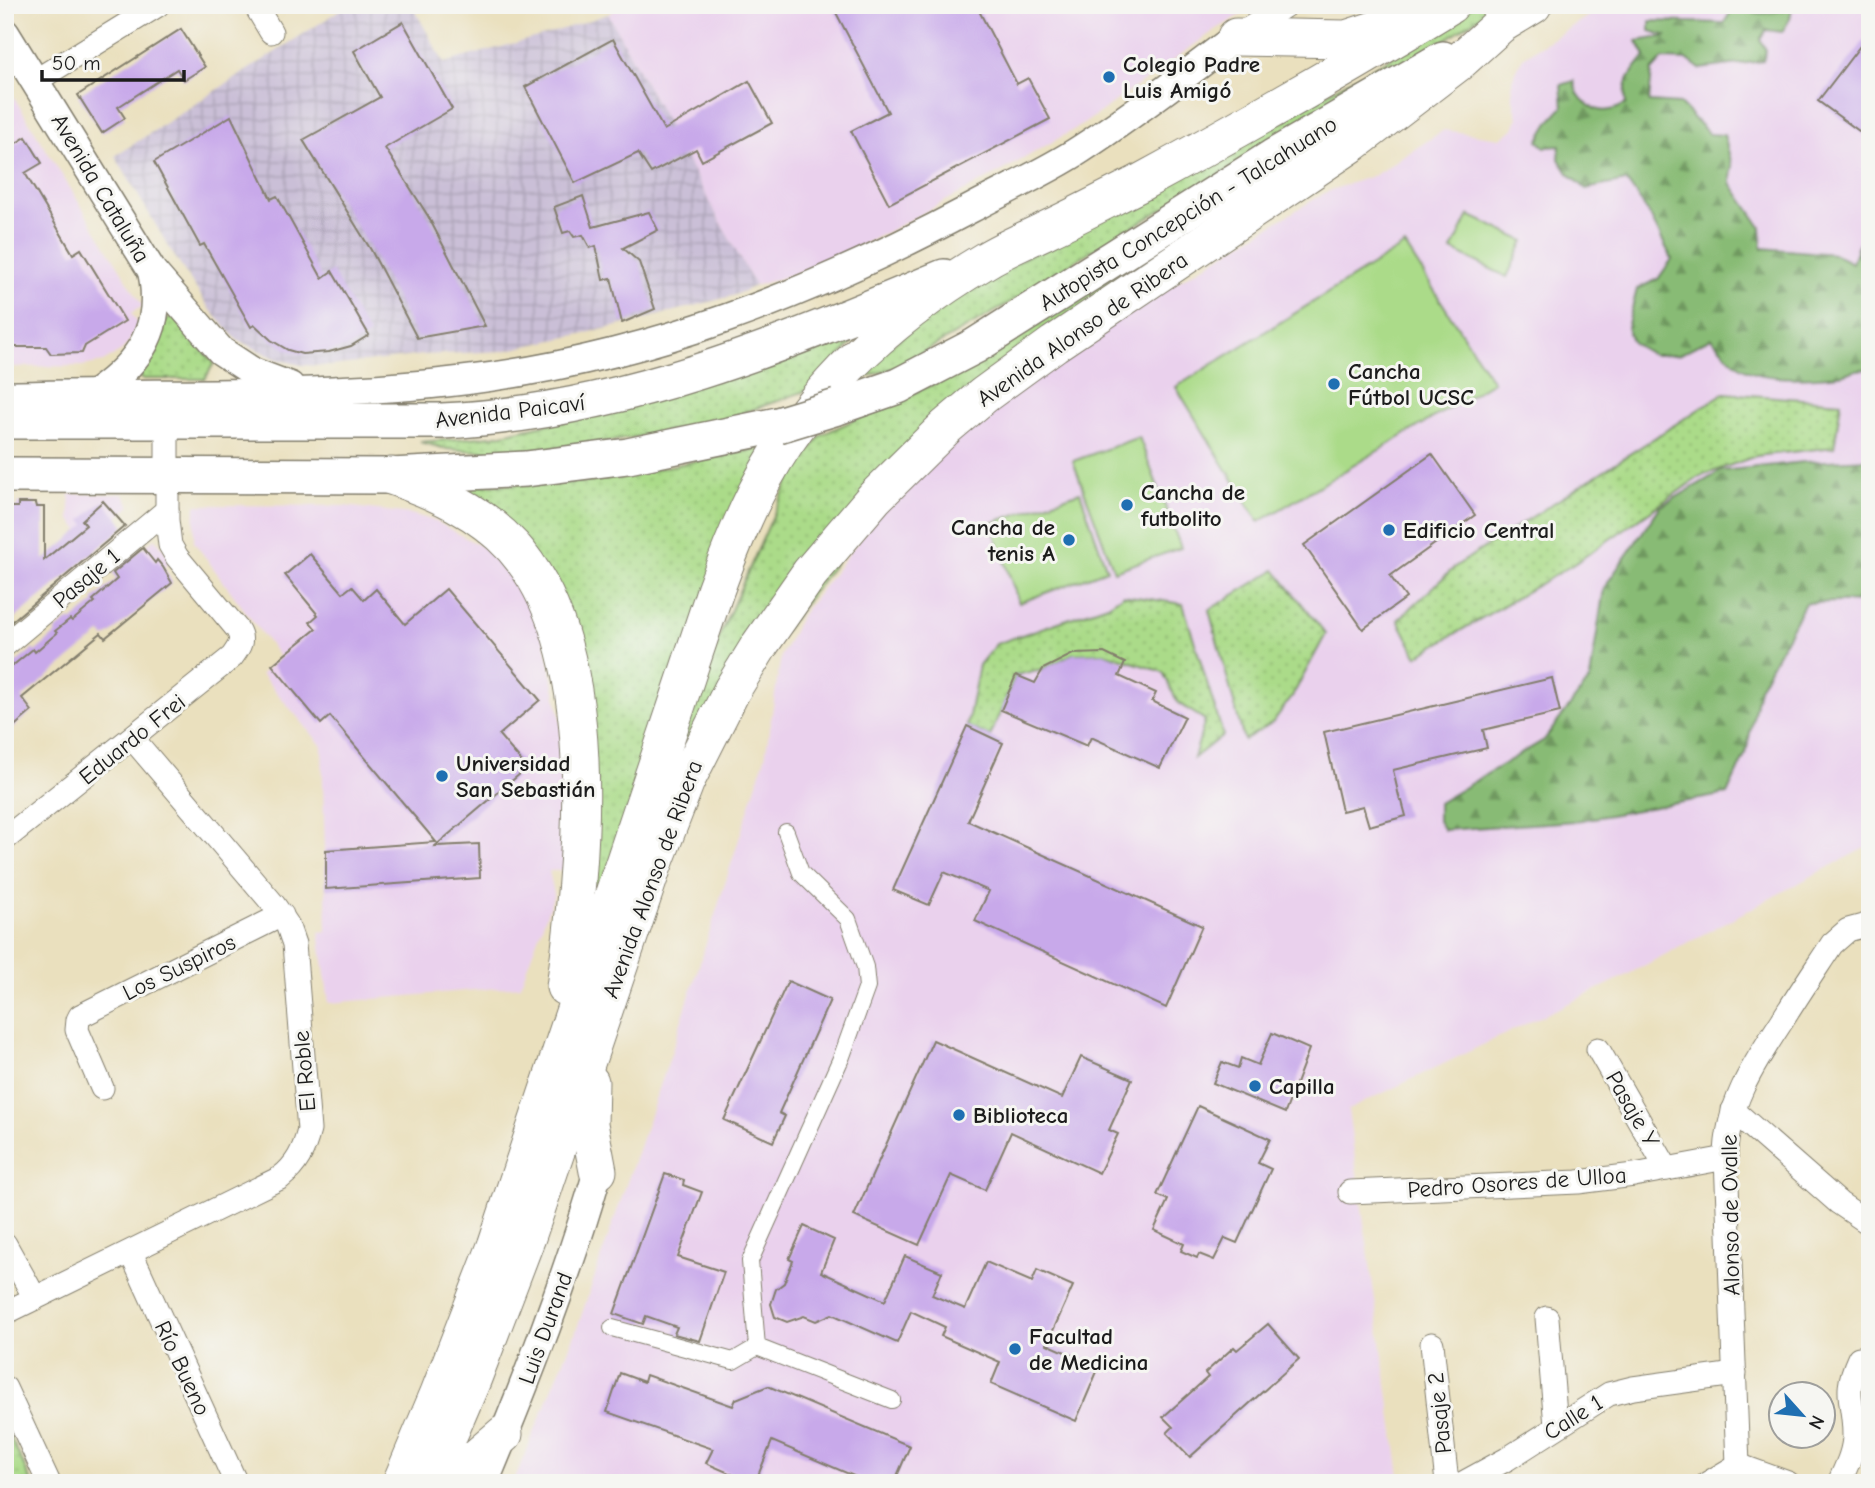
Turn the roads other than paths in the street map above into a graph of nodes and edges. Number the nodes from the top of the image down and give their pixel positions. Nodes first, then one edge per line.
1 (255, 5) edge
2 (1286, 5) edge
3 (1450, 5) edge
4 (1533, 5) edge
5 (153, 7) edge
6 (1500, 25) junction
7 (271, 32) dead end
8 (5, 33) edge
9 (1236, 37) junction
10 (35, 81) junction
11 (989, 258) junction
12 (152, 271) junction
13 (306, 390) junction
14 (96, 393) junction
15 (5, 396) edge
16 (167, 420) junction
17 (5, 421) edge
18 (5, 475) edge
19 (166, 475) junction
20 (391, 476) junction
21 (167, 510) junction
22 (5, 645) edge
23 (132, 739) junction
24 (786, 832) dead end
25 (5, 839) edge
26 (282, 915) junction
27 (1870, 924) edge
28 (594, 1039) junction
29 (1598, 1049) dead end
30 (102, 1088) dead end
31 (548, 1088) junction
32 (1732, 1110) junction
33 (1726, 1158) junction
34 (1667, 1169) junction
35 (598, 1171) joint
36 (1350, 1192) dead end
37 (1870, 1224) edge
38 (5, 1244) edge
39 (131, 1253) junction
40 (35, 1298) junction
41 (5, 1313) edge
42 (1547, 1318) dead end
43 (612, 1328) dead end
44 (1432, 1344) dead end
45 (757, 1346) junction
46 (1859, 1358) dead end
47 (1735, 1374) junction
48 (5, 1388) edge
49 (892, 1400) dead end
50 (1556, 1426) junction
51 (504, 1434) junction
52 (1738, 1465) junction
53 (49, 1483) edge
54 (236, 1483) edge
55 (401, 1483) edge
56 (428, 1483) edge
57 (447, 1483) edge
58 (484, 1483) edge
59 (1447, 1483) edge
60 (1463, 1483) edge
61 (1708, 1483) edge
62 (1788, 1483) edge
63 (1839, 1483) edge

1 - 7 street
2 - 9 street
3 - 9 highway
3 - 11 highway, Autopista Concepción - Talcahuano
4 - 6 highway, Autopista Concepción - Talcahuano
5 - 10 street
6 - 20 main road, Autopista Concepción - Talcahuano, bridge
6 - 28 highway, Avenida Alonso de Ribera
8 - 10 street, Avenida Cataluña
9 - 13 street, Avenida Paicaví
10 - 12 street, Avenida Cataluña
11 - 16 main road, Avenida Paicaví
11 - 31 highway, Avenida Alonso de Ribera
12 - 13 street, Avenida Cataluña
12 - 14 street, Avenida Cataluña
13 - 14 street, Avenida Paicaví
14 - 15 street, Avenida Paicaví
16 - 17 main road, Avenida Paicaví
16 - 19 street
18 - 19 main road
19 - 20 main road
19 - 21 street
20 - 31 highway
21 - 22 street, Pasaje 1
21 - 23 street, Eduardo Frei
23 - 25 street, Eduardo Frei
23 - 26 street, El Roble
24 - 45 street
26 - 30 street, Los Suspiros
26 - 39 street, El Roble
27 - 32 street, Alonso de Ovalle
28 - 35 highway
28 - 56 highway, Avenida Alonso de Ribera
29 - 34 street, Pasaje Y
31 - 55 highway, Avenida Alonso de Ribera
32 - 33 street, Alonso de Ovalle
32 - 37 street
33 - 34 street, Pedro Osores de Ulloa
33 - 47 street, Alonso de Ovalle
34 - 36 street, Pedro Osores de Ulloa
35 - 51 street, Luis Durand
38 - 40 street
39 - 40 street, El Roble
39 - 54 street, Río Bueno
40 - 41 street, El Roble
42 - 50 street
43 - 45 street
44 - 59 street, Pasaje 2
45 - 49 street
46 - 63 street
47 - 50 street, Calle 1
47 - 52 street, Alonso de Ovalle
48 - 53 street
50 - 60 street, Calle 1
51 - 57 highway
51 - 58 street, Luis Durand
52 - 61 street
52 - 62 street

